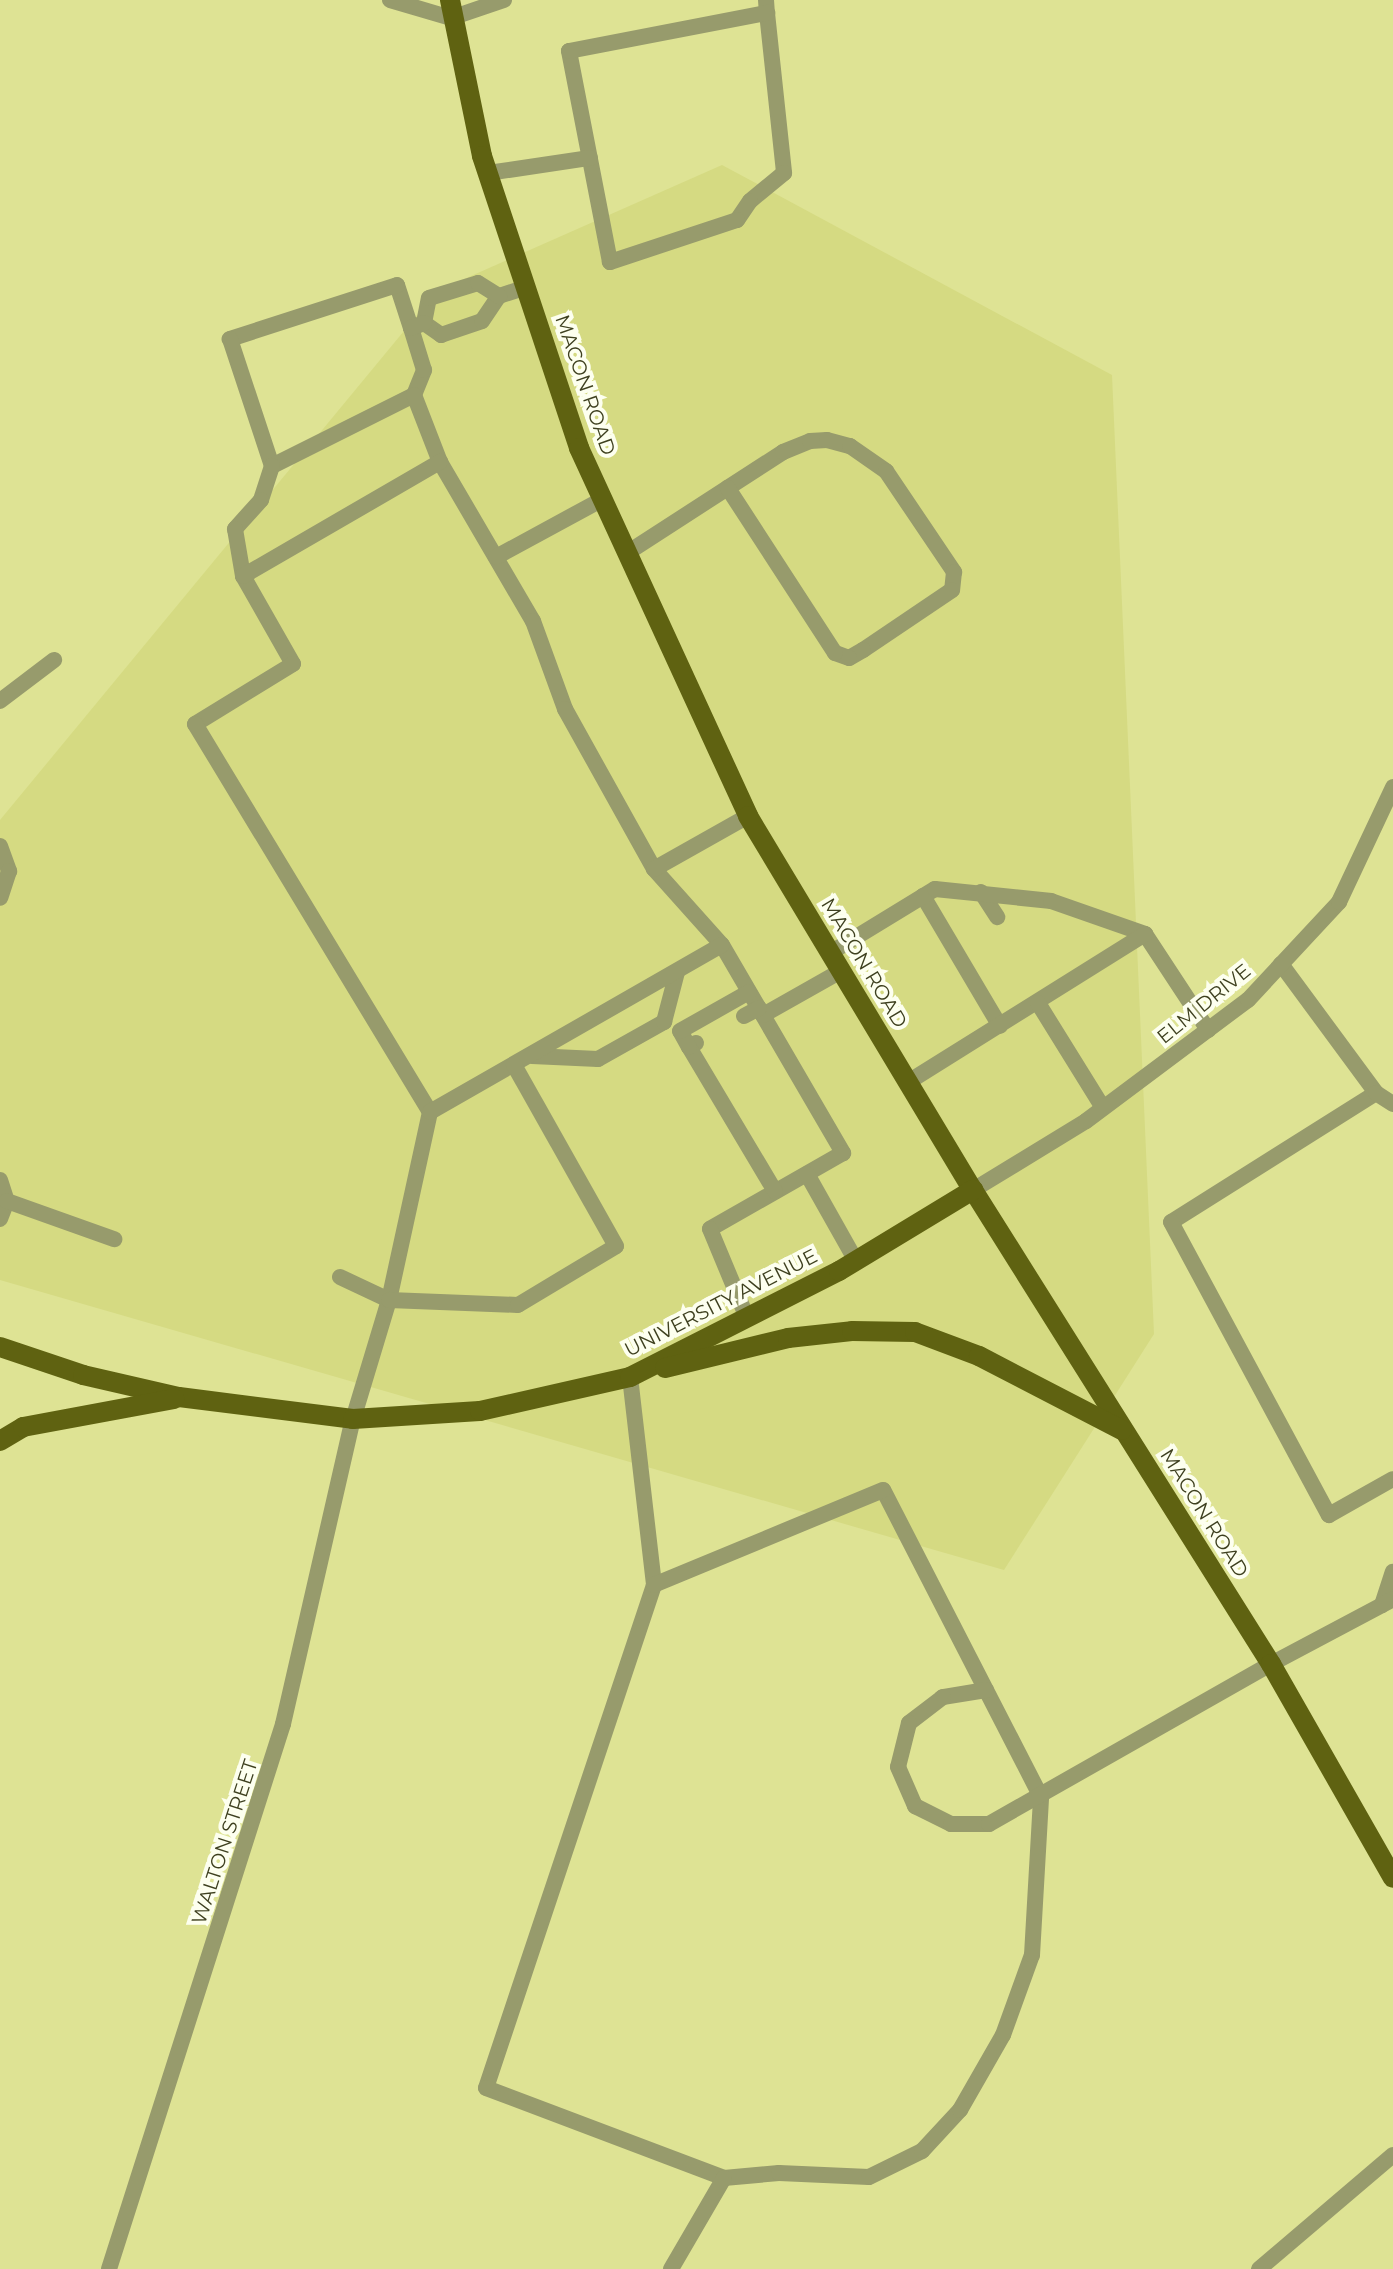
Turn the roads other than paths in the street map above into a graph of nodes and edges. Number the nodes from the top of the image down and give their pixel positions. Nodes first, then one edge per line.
1 (390, 0) edge
2 (504, 0) edge
3 (767, 7) edge
4 (450, 9) edge
5 (590, 158) junction
6 (488, 173) junction
7 (526, 287) junction
8 (499, 296) junction
9 (418, 325) junction
10 (414, 395) junction
11 (440, 462) junction
12 (272, 466) junction
13 (728, 488) junction
14 (601, 500) junction
15 (627, 553) junction
16 (496, 557) junction
17 (243, 576) junction
18 (54, 660) dead end
19 (0, 701) edge
20 (1393, 787) edge
21 (748, 816) junction
22 (0, 846) edge
23 (654, 869) junction
24 (981, 892) junction
25 (923, 896) junction
26 (0, 898) edge
27 (997, 917) dead end
28 (1145, 934) junction
29 (722, 945) junction
30 (835, 962) junction
31 (1281, 964) junction
32 (677, 972) junction
33 (749, 992) junction
34 (1040, 995) junction
35 (755, 1013) junction
36 (1000, 1026) junction
37 (1208, 1030) junction
38 (531, 1056) junction
39 (514, 1065) junction
40 (908, 1082) junction
41 (1376, 1093) junction
42 (1393, 1104) edge
43 (1103, 1108) junction
44 (430, 1112) junction
45 (807, 1174) junction
46 (0, 1180) edge
47 (973, 1190) junction
48 (775, 1191) junction
49 (7, 1201) junction
50 (0, 1219) edge
51 (114, 1239) dead end
52 (856, 1261) junction
53 (340, 1277) dead end
54 (389, 1300) junction
55 (747, 1318) junction
56 (0, 1347) edge
57 (630, 1377) junction
58 (179, 1397) junction
59 (353, 1419) junction
60 (1125, 1432) junction
61 (0, 1441) edge
62 (1391, 1483) edge
63 (1393, 1572) edge
64 (654, 1585) junction
65 (1387, 1602) edge
66 (1271, 1664) junction
67 (986, 1690) junction
68 (1041, 1797) junction
69 (1393, 1878) edge
70 (1393, 2155) edge
71 (724, 2178) junction
72 (109, 2269) edge
73 (671, 2269) edge
74 (1259, 2269) edge

1 - 4 street
2 - 4 street
3 - 5 street
3 - 5 street
4 - 6 main road, MACON ROAD
5 - 6 street
6 - 7 main road, MACON ROAD
7 - 8 street
7 - 14 main road, MACON ROAD
8 - 9 street
8 - 9 street
9 - 10 street
9 - 12 street
10 - 11 street
10 - 12 street
11 - 16 street
11 - 17 street
12 - 17 street
13 - 13 street
13 - 15 street
14 - 15 main road, MACON ROAD
14 - 16 street
15 - 21 main road, MACON ROAD
16 - 23 street
17 - 44 street
18 - 19 street
20 - 31 street, ELM DRIVE
21 - 23 street
21 - 30 main road, MACON ROAD
22 - 26 street
23 - 29 street
24 - 25 street
24 - 27 street
24 - 28 street
25 - 30 street
25 - 36 street
28 - 34 street
28 - 37 street
29 - 32 street
29 - 33 street
30 - 35 street
30 - 40 main road, MACON ROAD
31 - 37 street, ELM DRIVE
31 - 41 street
32 - 38 street
32 - 38 street
33 - 35 street
33 - 48 street
34 - 36 street
34 - 43 street
35 - 45 street
36 - 40 street
37 - 43 street, ELM DRIVE
38 - 39 street
39 - 44 street
39 - 54 street
40 - 47 main road, MACON ROAD
41 - 42 street
41 - 62 street
43 - 47 street, ELM DRIVE
44 - 54 street, WALTON STREET
45 - 48 street
45 - 52 street
46 - 49 street
47 - 52 main road, UNIVERSITY AVENUE
47 - 60 main road, MACON ROAD
48 - 55 street
49 - 50 street
49 - 51 street
52 - 55 main road, UNIVERSITY AVENUE
53 - 54 street
54 - 59 street, WALTON STREET
55 - 57 main road, UNIVERSITY AVENUE
56 - 58 main road, UNIVERSITY AVENUE
57 - 59 main road, UNIVERSITY AVENUE
57 - 60 main road
57 - 64 street
58 - 59 main road, UNIVERSITY AVENUE
58 - 61 main road
59 - 72 street, WALTON STREET
60 - 66 main road, MACON ROAD
63 - 65 street
64 - 67 street
64 - 71 street
65 - 66 street
66 - 68 street
66 - 69 main road, MACON ROAD
67 - 68 street
67 - 68 street
68 - 71 street
70 - 74 street
71 - 73 street

